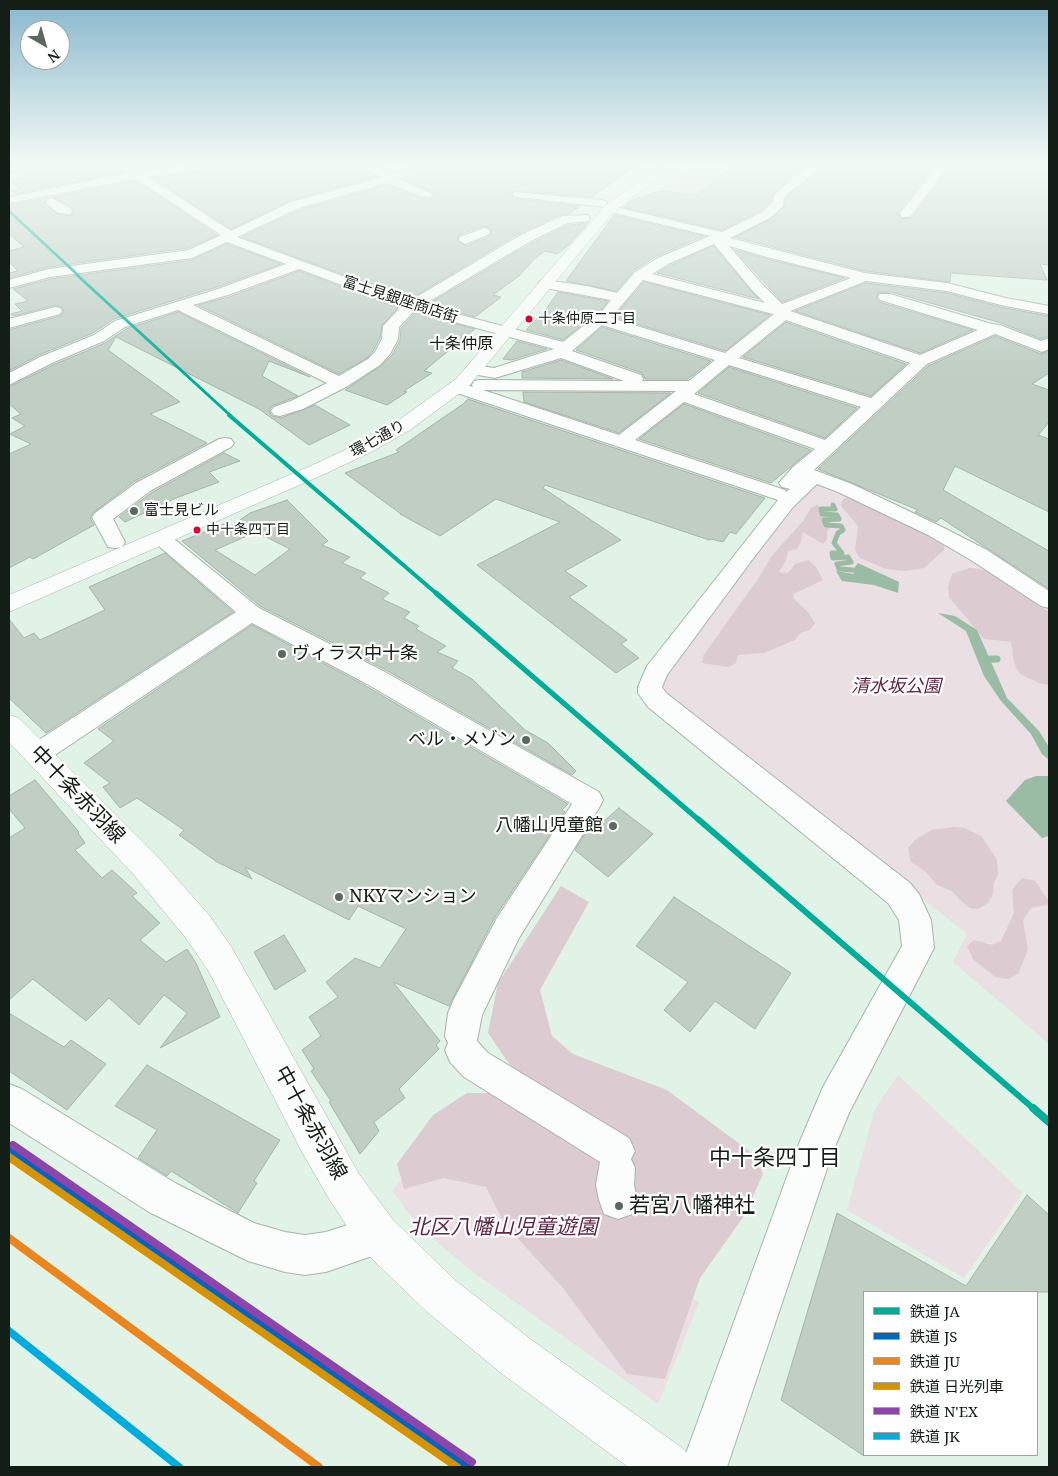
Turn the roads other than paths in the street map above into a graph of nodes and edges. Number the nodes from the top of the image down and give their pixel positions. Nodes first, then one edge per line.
1 (223, 234) edge
2 (235, 234) edge
3 (480, 234) edge
4 (535, 234) edge
5 (570, 234) edge
6 (585, 234) edge
7 (709, 234) edge
8 (727, 234) edge
9 (228, 237) junction
10 (720, 237) junction
11 (465, 240) dead end
12 (297, 265) junction
13 (640, 275) junction
14 (865, 277) junction
15 (9, 284) edge
16 (545, 284) junction
17 (885, 297) dead end
18 (621, 298) junction
19 (180, 304) junction
20 (411, 306) junction
21 (1049, 310) edge
22 (55, 311) dead end
23 (781, 313) junction
24 (599, 320) junction
25 (9, 322) edge
26 (491, 327) junction
27 (992, 329) junction
28 (507, 331) junction
29 (1049, 343) edge
30 (563, 350) junction
31 (727, 359) junction
32 (921, 361) junction
33 (473, 370) junction
34 (9, 380) edge
35 (340, 383) junction
36 (458, 386) junction
37 (640, 386) junction
38 (687, 391) junction
39 (874, 405) junction
40 (280, 411) dead end
41 (622, 442) junction
42 (226, 443) dead end
43 (828, 447) junction
44 (316, 464) junction
45 (807, 474) junction
46 (286, 476) junction
47 (778, 494) junction
48 (162, 538) junction
49 (115, 542) junction
50 (727, 559) dead end
51 (9, 588) edge
52 (1049, 601) edge
53 (9, 604) edge
54 (251, 613) junction
55 (9, 724) edge
56 (37, 754) junction
57 (9, 1102) edge
58 (617, 1173) dead end
59 (378, 1235) junction
60 (668, 1467) edge
61 (704, 1467) edge

1 - 9 street, 富士見銀座商店街
2 - 9 street
3 - 11 street
4 - 20 street
5 - 26 main road, 環七通り
6 - 16 main road, 環七通り
7 - 10 street
8 - 10 street
9 - 12 street, 富士見銀座商店街
9 - 15 street
10 - 13 street
10 - 14 street
10 - 23 street
12 - 19 street
12 - 20 street, 富士見銀座商店街
13 - 18 street
13 - 23 street
14 - 21 street
14 - 23 street
16 - 18 street
16 - 28 main road, 環七通り
17 - 27 street
18 - 24 street
19 - 34 street
19 - 35 street
20 - 26 street, 富士見銀座商店街
20 - 35 street
22 - 25 street
23 - 31 street
23 - 32 street
24 - 30 street
24 - 31 street
26 - 28 street, 富士見銀座商店街
26 - 44 main road, 環七通り
27 - 29 street
27 - 32 street
28 - 30 street, 富士見銀座商店街
28 - 33 main road, 環七通り
30 - 33 street
30 - 37 street, 富士見銀座商店街
31 - 38 street
31 - 39 street
32 - 39 street
33 - 36 main road, 環七通り
35 - 40 street
36 - 37 street
36 - 41 street
36 - 44 main road, 環七通り
37 - 38 street
38 - 41 street
38 - 43 street
39 - 43 street
41 - 47 street
42 - 49 street
43 - 45 street
44 - 46 main road, 環七通り
45 - 47 street
45 - 52 street
45 - 61 street
46 - 48 main road, 環七通り
46 - 49 main road, 環七通り
47 - 50 street
48 - 53 main road, 環七通り
48 - 54 street
49 - 51 main road, 環七通り
54 - 56 street
54 - 58 street
55 - 56 main road, 中十条赤羽線
56 - 59 main road, 中十条赤羽線
57 - 59 street
59 - 60 main road, 中十条赤羽線

